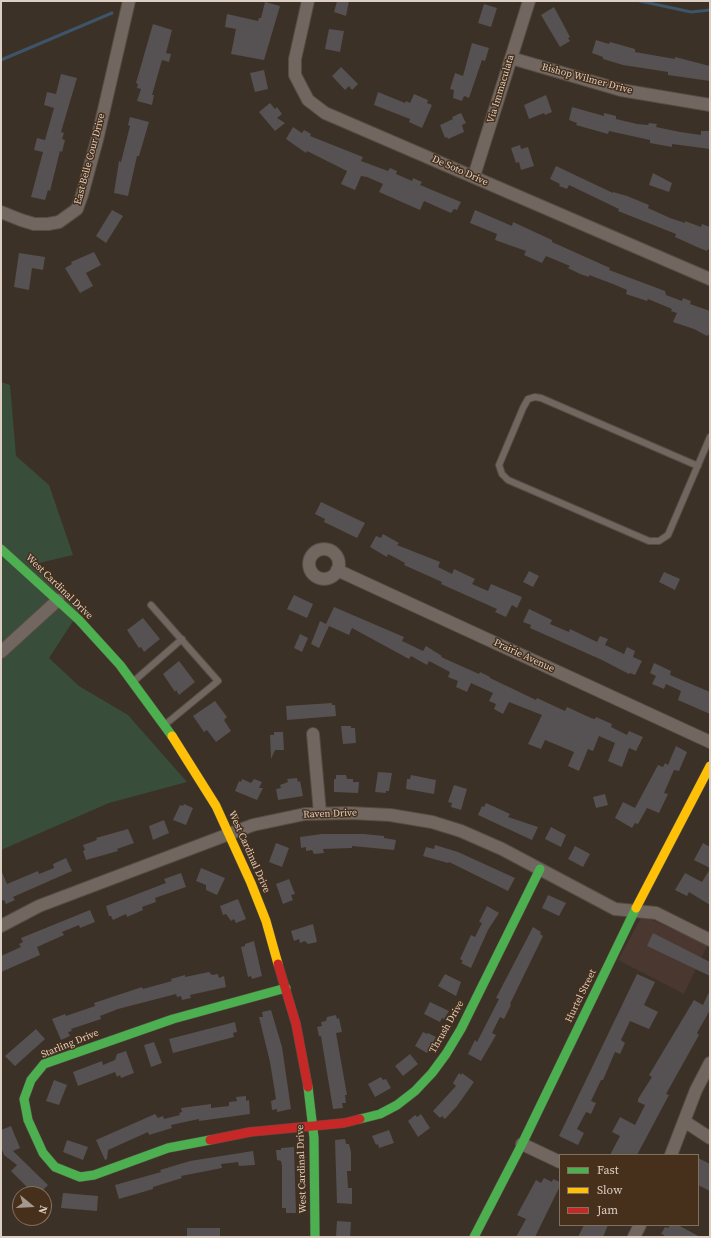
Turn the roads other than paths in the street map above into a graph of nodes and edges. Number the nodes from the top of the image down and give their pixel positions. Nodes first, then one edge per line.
1 (129, 1) edge
2 (308, 1) edge
3 (529, 1) edge
4 (511, 58) junction
5 (710, 105) edge
6 (474, 176) junction
7 (1, 212) edge
8 (710, 279) edge
9 (710, 437) edge
10 (698, 466) junction
11 (1, 549) edge
12 (337, 570) dead end
13 (58, 600) junction
14 (151, 605) dead end
15 (182, 639) junction
16 (1, 652) edge
17 (133, 682) junction
18 (165, 724) junction
19 (313, 734) dead end
20 (710, 742) edge
21 (710, 766) edge
22 (320, 813) junction
23 (229, 834) junction
24 (540, 869) junction
25 (635, 911) junction
26 (1, 926) edge
27 (710, 940) edge
28 (286, 988) junction
29 (710, 1063) edge
30 (684, 1121) junction
31 (313, 1126) junction
32 (710, 1138) edge
33 (522, 1144) junction
34 (671, 1154) edge
35 (559, 1162) edge
36 (640, 1226) edge
37 (315, 1237) edge
38 (474, 1237) edge
39 (634, 1237) edge

1 - 7 street, East Belle Cour Drive
2 - 6 street, De Soto Drive
3 - 4 street, Via Immaculata
4 - 5 street, Bishop Wilmer Drive
4 - 6 street, Via Immaculata
6 - 8 street, De Soto Drive
9 - 10 lane
10 - 10 lane
11 - 13 street, West Cardinal Drive
12 - 20 street, Prairie Avenue
13 - 16 street
13 - 17 street, West Cardinal Drive
14 - 15 lane
15 - 17 lane
15 - 18 lane
17 - 18 street, West Cardinal Drive
18 - 23 street, West Cardinal Drive
19 - 22 street
21 - 25 street, Hurtel Street
22 - 23 street, Raven Drive
22 - 24 street, Raven Drive
23 - 26 street, Raven Drive
23 - 28 street, West Cardinal Drive
24 - 25 street, Raven Drive
24 - 31 street, Thrush Drive
25 - 27 street, Raven Drive
25 - 33 street, Hurtel Street
28 - 31 street, West Cardinal Drive
28 - 31 street, Starling Drive
29 - 30 street
30 - 32 street
30 - 34 street
31 - 37 street, West Cardinal Drive
33 - 35 street
33 - 38 street, Hurtel Street
36 - 39 street

